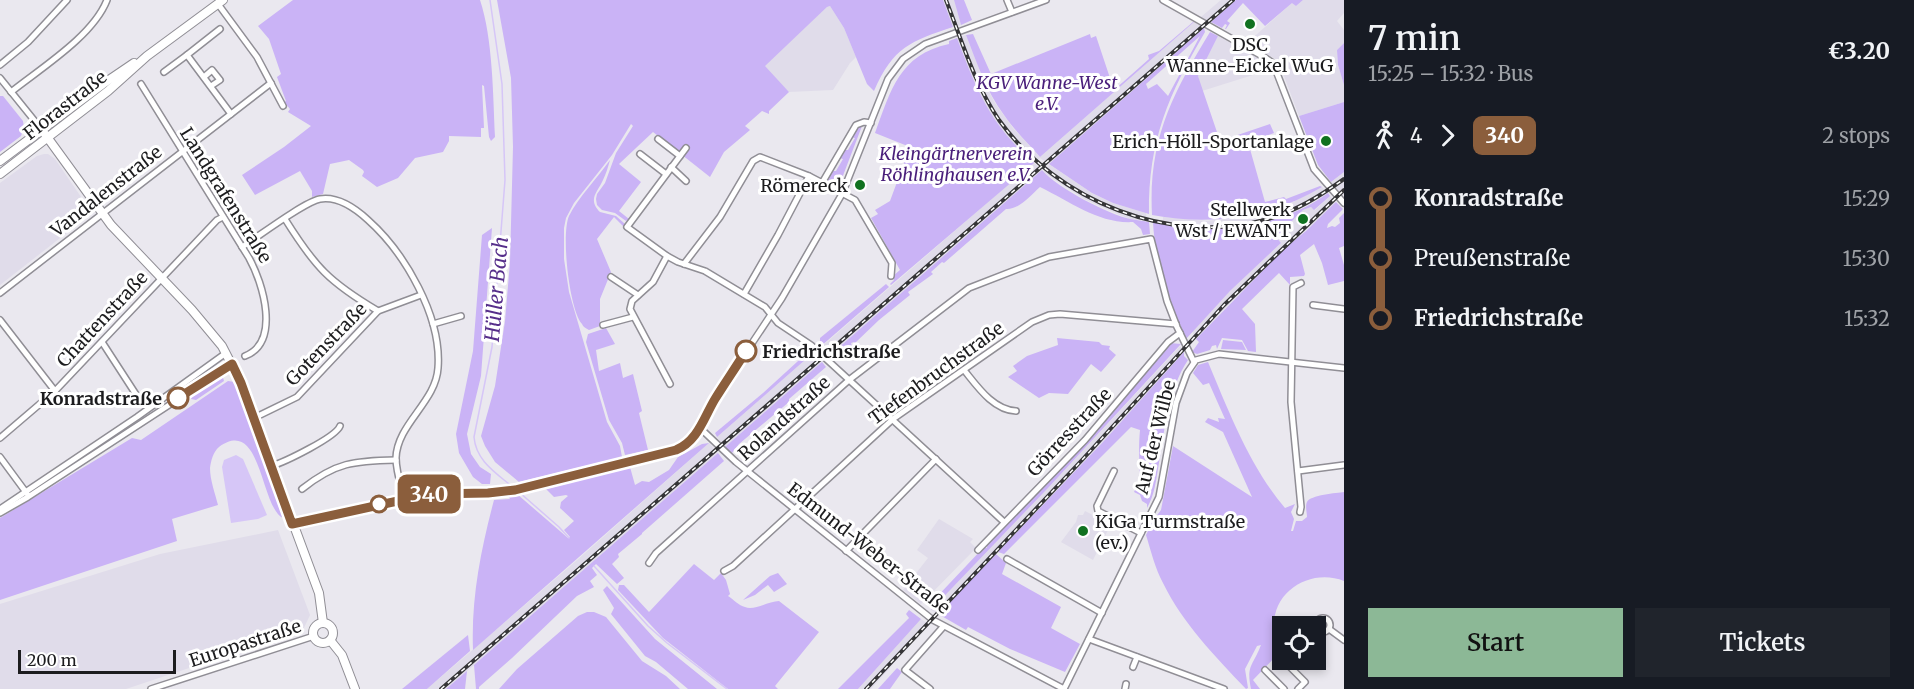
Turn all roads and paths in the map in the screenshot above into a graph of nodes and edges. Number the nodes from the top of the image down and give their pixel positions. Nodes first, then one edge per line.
1 (67, 0) edge
2 (107, 0) edge
3 (1007, 0) edge
4 (1046, 0) edge
5 (1163, 0) edge
6 (220, 2) edge
7 (1011, 12) junction
8 (220, 29) dead end
9 (187, 55) junction
10 (147, 56) junction
11 (0, 65) edge
12 (164, 72) dead end
13 (204, 77) junction
14 (0, 78) edge
15 (271, 82) junction
16 (141, 84) dead end
17 (211, 86) junction
18 (11, 92) junction
19 (283, 106) dead end
20 (231, 114) junction
21 (871, 123) junction
22 (42, 130) junction
23 (48, 138) junction
24 (658, 139) dead end
25 (686, 147) dead end
26 (181, 151) junction
27 (640, 154) dead end
28 (680, 156) junction
29 (0, 162) edge
30 (671, 167) junction
31 (0, 174) edge
32 (666, 174) junction
33 (809, 176) junction
34 (686, 181) dead end
35 (822, 183) junction
36 (842, 194) junction
37 (1344, 203) edge
38 (102, 214) junction
39 (223, 217) junction
40 (285, 219) junction
41 (242, 247) junction
42 (667, 256) junction
43 (684, 264) junction
44 (891, 276) dead end
45 (611, 278) dead end
46 (161, 279) junction
47 (1301, 283) dead end
48 (0, 293) edge
49 (744, 294) junction
50 (421, 295) junction
51 (638, 295) junction
52 (1313, 305) dead end
53 (1344, 309) edge
54 (378, 311) junction
55 (772, 314) junction
56 (461, 316) dead end
57 (633, 317) junction
58 (0, 320) edge
59 (433, 324) junction
60 (1176, 324) junction
61 (603, 325) dead end
62 (1180, 333) junction
63 (102, 342) junction
64 (226, 353) junction
65 (245, 356) dead end
66 (1194, 362) junction
67 (1291, 363) junction
68 (232, 364) junction
69 (1344, 368) edge
70 (964, 370) junction
71 (849, 380) junction
72 (670, 384) dead end
73 (55, 391) junction
74 (136, 396) dead end
75 (1016, 411) dead end
76 (254, 418) junction
77 (893, 419) junction
78 (340, 426) dead end
79 (700, 428) junction
80 (0, 438) edge
81 (0, 457) edge
82 (936, 459) junction
83 (396, 460) junction
84 (1344, 465) edge
85 (271, 466) junction
86 (747, 471) junction
87 (1114, 471) dead end
88 (1298, 471) junction
89 (302, 489) dead end
90 (27, 495) junction
91 (404, 498) junction
92 (794, 509) junction
93 (0, 511) edge
94 (1300, 512) dead end
95 (1004, 522) junction
96 (292, 524) junction
97 (1141, 533) junction
98 (978, 550) dead end
99 (846, 551) junction
100 (1007, 559) dead end
101 (649, 563) dead end
102 (724, 570) dead end
103 (1102, 613) junction
104 (323, 623) junction
105 (943, 627) junction
106 (1329, 629) dead end
107 (314, 636) junction
108 (1089, 639) junction
109 (330, 640) junction
110 (1344, 640) edge
111 (1137, 657) junction
112 (1133, 667) dead end
113 (1265, 670) dead end
114 (1292, 670) edge
115 (151, 689) edge
116 (355, 689) edge
117 (930, 689) edge
118 (1064, 689) edge
119 (1224, 689) edge
120 (1284, 689) edge
121 (1298, 689) edge

1 - 11 street
2 - 18 street
3 - 7 street
4 - 7 street
5 - 37 street
6 - 10 street, Florastraße
6 - 15 street
7 - 21 street
8 - 9 street
9 - 12 street
9 - 13 street
10 - 22 street, Florastraße
10 - 23 street, Florastraße
13 - 17 street
13 - 17 street
14 - 18 street
15 - 19 street
15 - 20 street, Vandalenstraße
16 - 26 street, Landgrafenstraße
17 - 20 street
18 - 22 street
20 - 26 street, Vandalenstraße
21 - 35 street
21 - 36 street
22 - 23 street
22 - 29 street, Florastraße
23 - 31 street, Florastraße
23 - 38 street
24 - 28 street
25 - 28 street
26 - 38 street, Vandalenstraße
26 - 39 street, Landgrafenstraße
27 - 32 street
28 - 30 street
30 - 32 street
30 - 34 street
32 - 42 street
33 - 35 street
33 - 43 street
33 - 49 street
35 - 36 street
36 - 44 street
36 - 55 street
38 - 46 street
38 - 48 street, Vandalenstraße
39 - 41 street, Landgrafenstraße
39 - 46 street, Chattenstraße
40 - 41 street
40 - 50 street
40 - 54 street
41 - 65 street, Landgrafenstraße
42 - 43 street
42 - 51 street
43 - 49 street
45 - 51 street
46 - 63 street, Chattenstraße
46 - 64 street
47 - 67 street
49 - 55 street
50 - 54 street, Gotenstraße
50 - 59 street
51 - 57 street
52 - 53 street
54 - 76 street, Gotenstraße
55 - 71 street
55 - 79 street
56 - 59 street
57 - 61 street
57 - 72 street
58 - 73 street
59 - 83 street
60 - 62 street
60 - 70 street, Tiefenbruchstraße
60 - 71 street, Rolandstraße
62 - 66 street
62 - 95 street, Görresstraße
63 - 73 street, Chattenstraße
63 - 74 street
64 - 68 street
64 - 90 street
66 - 67 street, Auf der Wilbe
66 - 97 street, Auf der Wilbe
67 - 69 street, Auf der Wilbe
67 - 88 street
68 - 76 street
68 - 90 street
70 - 75 street
70 - 77 street, Tiefenbruchstraße
71 - 77 street
71 - 86 street, Rolandstraße
73 - 80 street, Chattenstraße
76 - 85 street
77 - 82 street
77 - 92 street, Tiefenbruchstraße
78 - 85 street
79 - 86 street, Edmund-Weber-Straße
79 - 91 street
81 - 90 street
82 - 95 street
82 - 99 street
83 - 89 street
83 - 91 street
84 - 88 street
85 - 96 street
86 - 92 street, Edmund-Weber-Straße
86 - 101 street, Rolandstraße
87 - 97 street
88 - 94 street
90 - 93 street
91 - 96 street
92 - 99 street, Edmund-Weber-Straße
92 - 102 street, Tiefenbruchstraße
95 - 98 street, Görresstraße
96 - 104 street
97 - 103 street, Auf der Wilbe
99 - 105 street, Edmund-Weber-Straße
100 - 103 street
103 - 108 street, Auf der Wilbe
104 - 107 street
104 - 109 street
105 - 117 street
105 - 118 street, Edmund-Weber-Straße
106 - 110 street
107 - 109 street
107 - 115 street, Europastraße
108 - 111 street
108 - 118 street, Auf der Wilbe
109 - 116 street
111 - 112 street
111 - 119 street
113 - 120 street
114 - 121 street

